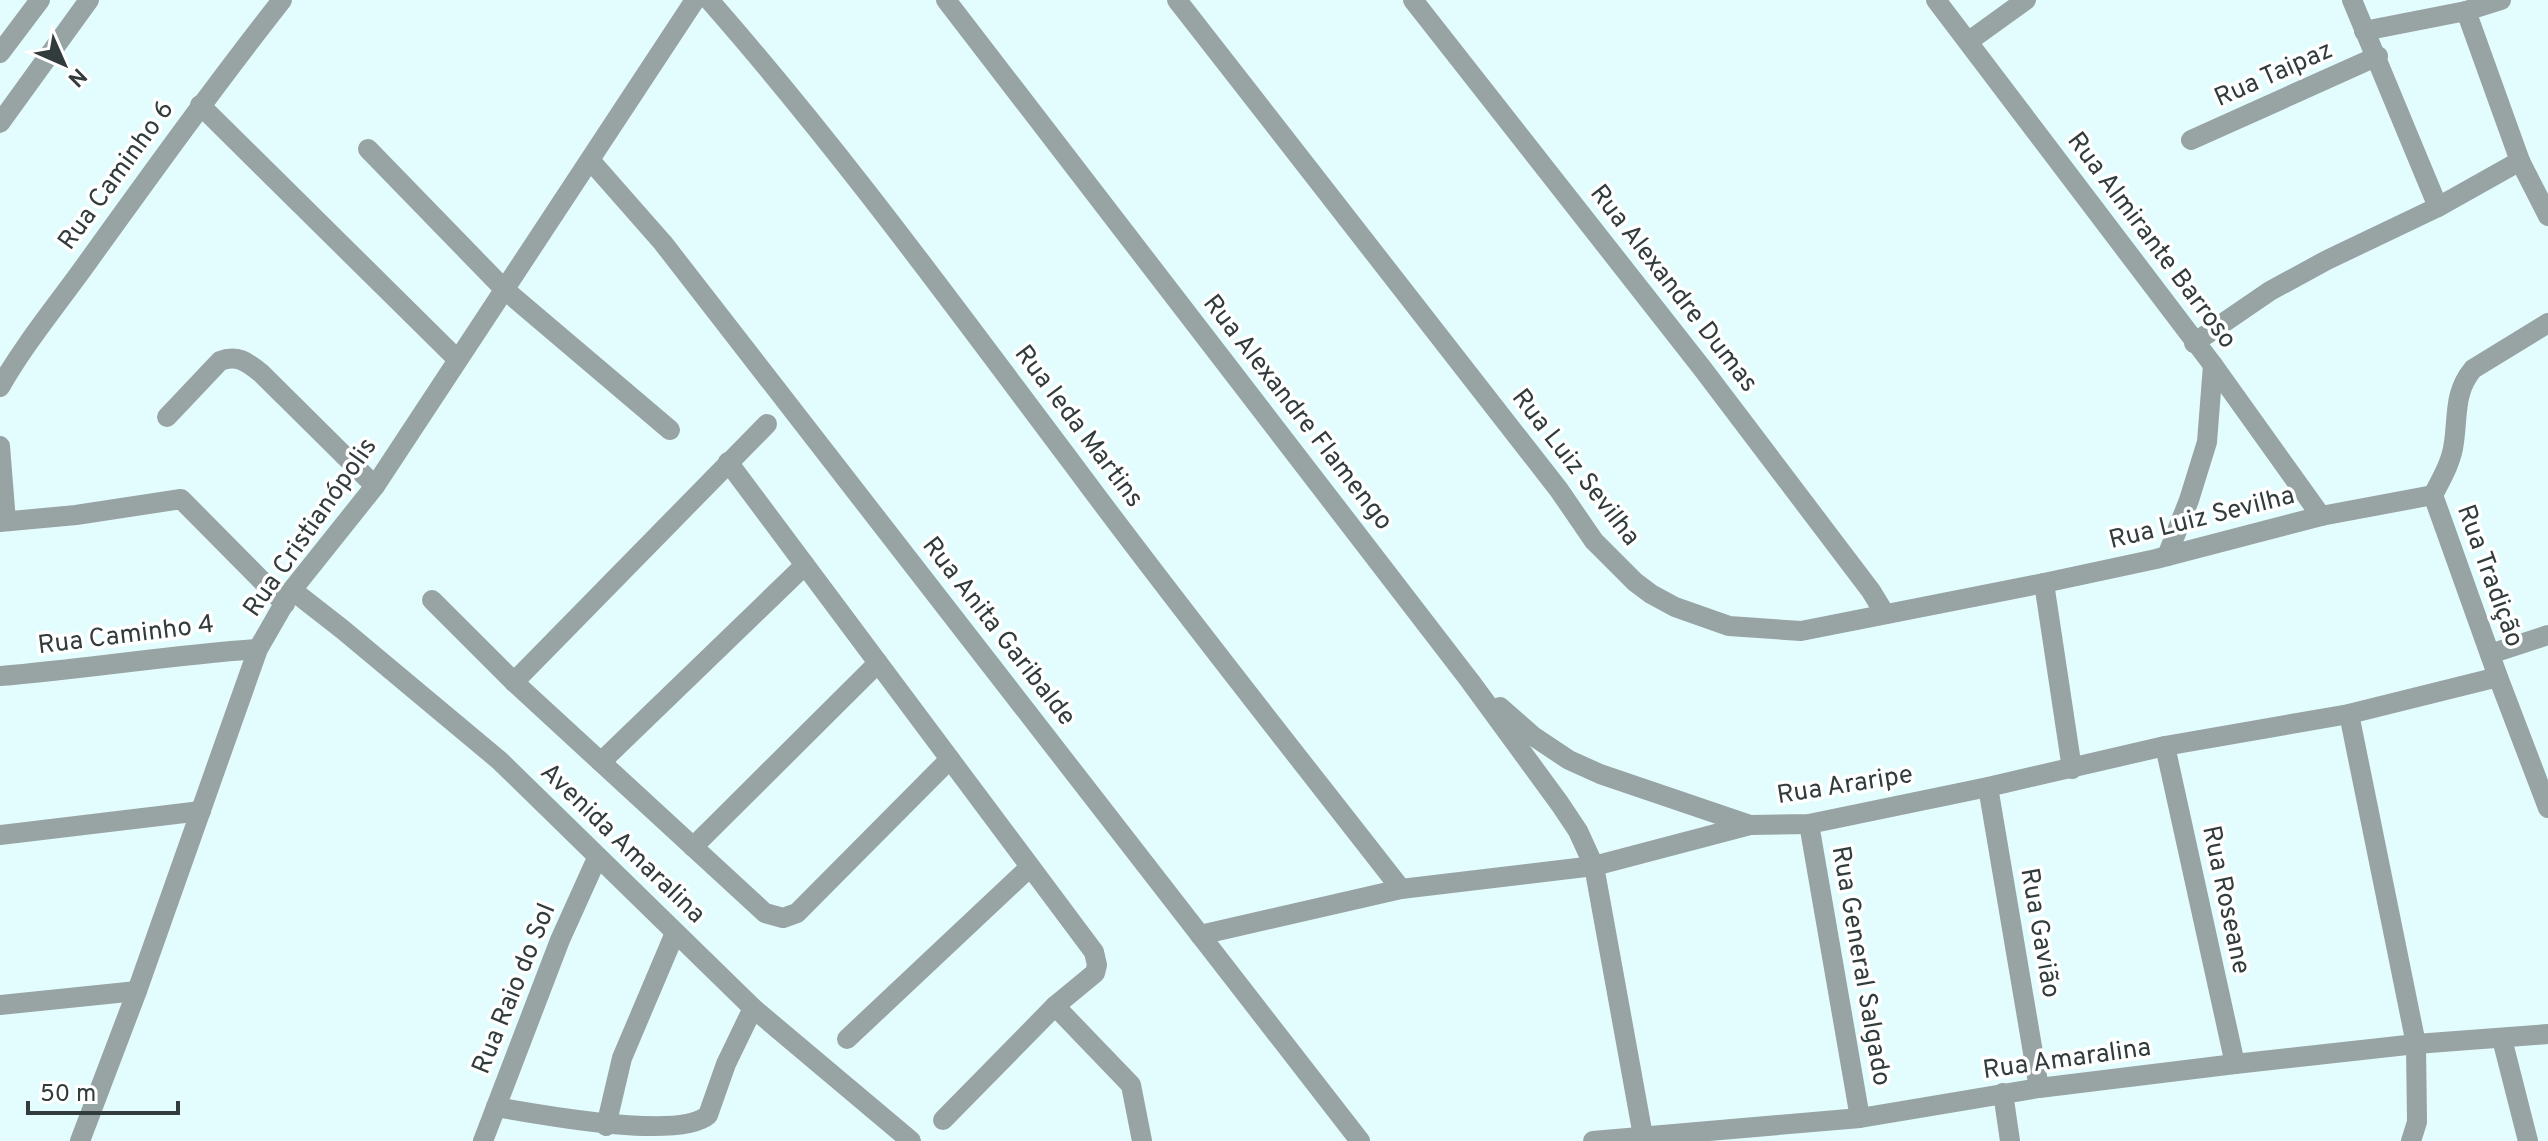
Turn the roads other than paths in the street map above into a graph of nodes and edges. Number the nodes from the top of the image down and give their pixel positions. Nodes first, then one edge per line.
1 (40, 0) edge
2 (89, 0) edge
3 (282, 0) edge
4 (695, 0) edge
5 (709, 0) edge
6 (946, 0) edge
7 (1177, 0) edge
8 (1413, 0) edge
9 (1936, 0) edge
10 (2026, 0) edge
11 (2352, 0) edge
12 (2501, 0) edge
13 (2466, 11) junction
14 (2364, 31) junction
15 (1969, 41) junction
16 (0, 53) edge
17 (2378, 56) junction
18 (200, 105) junction
19 (0, 123) edge
20 (2191, 140) dead end
21 (368, 149) dead end
22 (590, 160) junction
23 (2520, 161) junction
24 (2438, 207) junction
25 (2547, 214) edge
26 (505, 290) junction
27 (2548, 323) edge
28 (2194, 343) junction
29 (457, 359) junction
30 (2213, 365) junction
31 (0, 387) edge
32 (167, 417) dead end
33 (767, 424) dead end
34 (670, 430) dead end
35 (0, 446) edge
36 (728, 462) junction
37 (375, 486) junction
38 (2433, 495) junction
39 (2321, 516) junction
40 (3, 522) edge
41 (2167, 556) junction
42 (805, 565) junction
43 (2044, 583) junction
44 (289, 597) junction
45 (432, 600) dead end
46 (1885, 614) junction
47 (2548, 635) edge
48 (258, 649) junction
49 (2490, 654) junction
50 (878, 663) junction
51 (0, 676) edge
52 (2498, 677) junction
53 (1470, 681) junction
54 (514, 682) junction
55 (2349, 714) junction
56 (2165, 746) junction
57 (950, 759) junction
58 (601, 762) junction
59 (2072, 769) junction
60 (1988, 787) junction
61 (2548, 808) edge
62 (201, 811) junction
63 (1809, 824) junction
64 (1750, 825) junction
65 (0, 835) edge
66 (693, 847) junction
67 (597, 858) junction
68 (1594, 866) junction
69 (1030, 867) junction
70 (1401, 889) junction
71 (675, 933) junction
72 (1200, 935) junction
73 (137, 991) junction
74 (0, 1005) edge
75 (1055, 1006) junction
76 (753, 1008) junction
77 (2548, 1034) edge
78 (847, 1039) dead end
79 (2502, 1039) junction
80 (2416, 1044) junction
81 (2235, 1064) junction
82 (2039, 1088) junction
83 (2003, 1093) junction
84 (496, 1107) junction
85 (1860, 1118) junction
86 (943, 1120) dead end
87 (606, 1126) junction
88 (1643, 1136) junction
89 (80, 1141) edge
90 (483, 1141) edge
91 (911, 1141) edge
92 (1142, 1141) edge
93 (1360, 1141) edge
94 (1593, 1141) edge
95 (2010, 1141) edge
96 (2411, 1141) edge
97 (2528, 1141) edge

1 - 16 street
2 - 19 street
3 - 18 street, Rua Caminho 6
4 - 22 street, Rua Cristianópolis
5 - 70 street, Rua Ieda Martins
6 - 53 street, Rua Alexandre Flamengo
7 - 46 street, Rua Luiz Sevilha
8 - 46 street, Rua Alexandre Dumas
9 - 15 street, Rua Almirante Barroso
10 - 15 street
11 - 14 street
12 - 13 street
13 - 14 street
13 - 23 street
14 - 17 street
15 - 28 street, Rua Almirante Barroso
17 - 20 street, Rua Taipaz
17 - 24 street
18 - 29 street
18 - 31 street, Rua Caminho 6
21 - 26 street
22 - 26 street, Rua Cristianópolis
22 - 72 street, Rua Anita Garibalde
23 - 24 street
23 - 25 street
24 - 28 street
26 - 29 street, Rua Cristianópolis
26 - 34 street
27 - 38 street
28 - 30 street, Rua Almirante Barroso
29 - 37 street, Rua Cristianópolis
30 - 39 street, Rua Almirante Barroso
30 - 41 street
32 - 37 street
33 - 36 street
35 - 40 street
36 - 42 street
36 - 54 street
37 - 44 street, Rua Cristianópolis
38 - 39 street, Rua Luiz Sevilha
38 - 49 street, Rua Tradição
39 - 41 street, Rua Luiz Sevilha
40 - 44 street, Avenida Amaralina
41 - 43 street, Rua Luiz Sevilha
42 - 50 street
42 - 58 street
43 - 46 street, Rua Luiz Sevilha
43 - 59 street
44 - 48 street, Rua Cristianópolis
44 - 67 street, Avenida Amaralina
45 - 54 street
47 - 49 street
48 - 51 street, Rua Caminho 4
48 - 62 street, Rua Cristianópolis
49 - 52 street, Rua Tradição
50 - 57 street
50 - 66 street
52 - 55 street, Rua Araripe
52 - 61 street, Rua Tradição
53 - 64 street
53 - 68 street, Rua Alexandre Flamengo
54 - 58 street
55 - 56 street, Rua Araripe
55 - 80 street
56 - 59 street, Rua Araripe
56 - 81 street, Rua Roseane
57 - 66 street
57 - 69 street
58 - 66 street
59 - 60 street, Rua Araripe
60 - 63 street, Rua Araripe
60 - 82 street, Rua Gavião
62 - 65 street
62 - 73 street, Rua Cristianópolis
63 - 64 street, Rua Araripe
63 - 85 street, Rua General Salgado
64 - 68 street, Rua Araripe
67 - 71 street, Avenida Amaralina
67 - 84 street, Rua Raio do Sol
68 - 70 street, Rua Araripe
68 - 88 street, Rua Alexandre Flamengo
69 - 75 street
69 - 78 street
70 - 72 street, Rua Araripe
71 - 76 street, Avenida Amaralina
71 - 87 street
72 - 93 street, Rua Anita Garibalde
73 - 74 street
73 - 89 street, Rua Cristianópolis
75 - 86 street
75 - 92 street
76 - 87 street
76 - 91 street, Avenida Amaralina
77 - 79 street, Rua Amaralina
79 - 80 street, Rua Amaralina
79 - 97 street
80 - 81 street, Rua Amaralina
80 - 96 street
81 - 82 street, Rua Amaralina
82 - 83 street, Rua Amaralina
83 - 85 street, Rua Amaralina
83 - 95 street
84 - 87 street
84 - 90 street, Rua Raio do Sol
85 - 88 street, Rua Amaralina
88 - 94 street, Rua Amaralina

